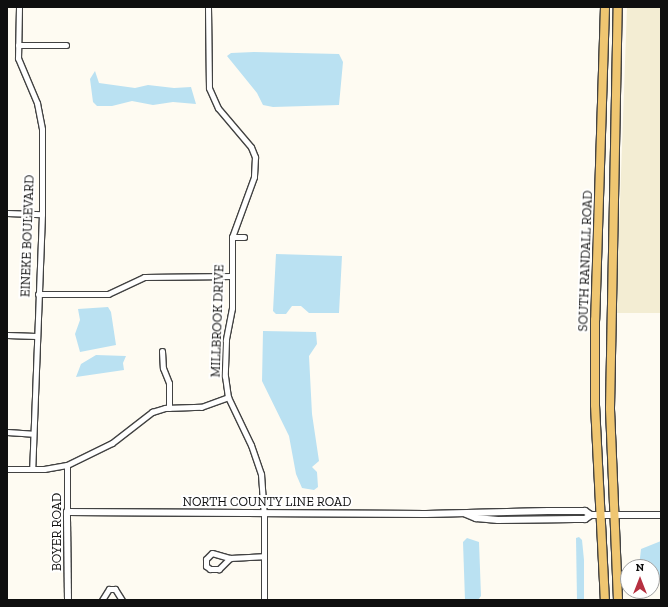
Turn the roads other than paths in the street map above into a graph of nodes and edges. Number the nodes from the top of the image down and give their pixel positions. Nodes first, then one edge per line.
1 (19, 7) edge
2 (208, 7) edge
3 (605, 7) edge
4 (618, 7) edge
5 (18, 45) junction
6 (66, 45) dead end
7 (7, 213) edge
8 (42, 214) junction
9 (232, 237) junction
10 (244, 237) dead end
11 (232, 276) junction
12 (38, 294) junction
13 (7, 336) edge
14 (36, 336) junction
15 (162, 351) dead end
16 (228, 397) junction
17 (169, 408) junction
18 (7, 432) edge
19 (33, 434) junction
20 (68, 464) junction
21 (7, 469) edge
22 (32, 469) junction
23 (67, 512) junction
24 (264, 513) junction
25 (601, 515) junction
26 (615, 515) junction
27 (661, 515) edge
28 (263, 556) junction
29 (230, 558) junction
30 (68, 600) edge
31 (102, 600) edge
32 (122, 600) edge
33 (264, 600) edge
34 (605, 600) edge
35 (618, 600) edge

1 - 5 street, EINEKE BOULEVARD
2 - 9 street, MILLBROOK DRIVE
3 - 25 main road, SOUTH RANDALL ROAD
4 - 26 main road, SOUTH RANDALL ROAD
5 - 6 street
5 - 8 street, EINEKE BOULEVARD
7 - 8 street
8 - 12 street, EINEKE BOULEVARD
9 - 10 street
9 - 11 street, MILLBROOK DRIVE
11 - 12 street
11 - 16 street, MILLBROOK DRIVE
12 - 14 street, EINEKE BOULEVARD
13 - 14 street
14 - 19 street, EINEKE BOULEVARD
15 - 17 street
16 - 17 street
16 - 24 street, MILLBROOK DRIVE
17 - 20 street
18 - 19 street
19 - 22 street, EINEKE BOULEVARD
20 - 22 street
20 - 23 street, BOYER ROAD
21 - 22 street
23 - 24 street, NORTH COUNTY LINE ROAD
23 - 30 street, BOYER ROAD
24 - 25 street, NORTH COUNTY LINE ROAD
24 - 28 street, MILLBROOK DRIVE
25 - 26 street, NORTH COUNTY LINE ROAD
25 - 34 main road, SOUTH RANDALL ROAD
26 - 27 street, NORTH COUNTY LINE ROAD
26 - 35 main road, SOUTH RANDALL ROAD
28 - 29 street
28 - 33 street, MILLBROOK DRIVE
29 - 29 street
31 - 32 street

